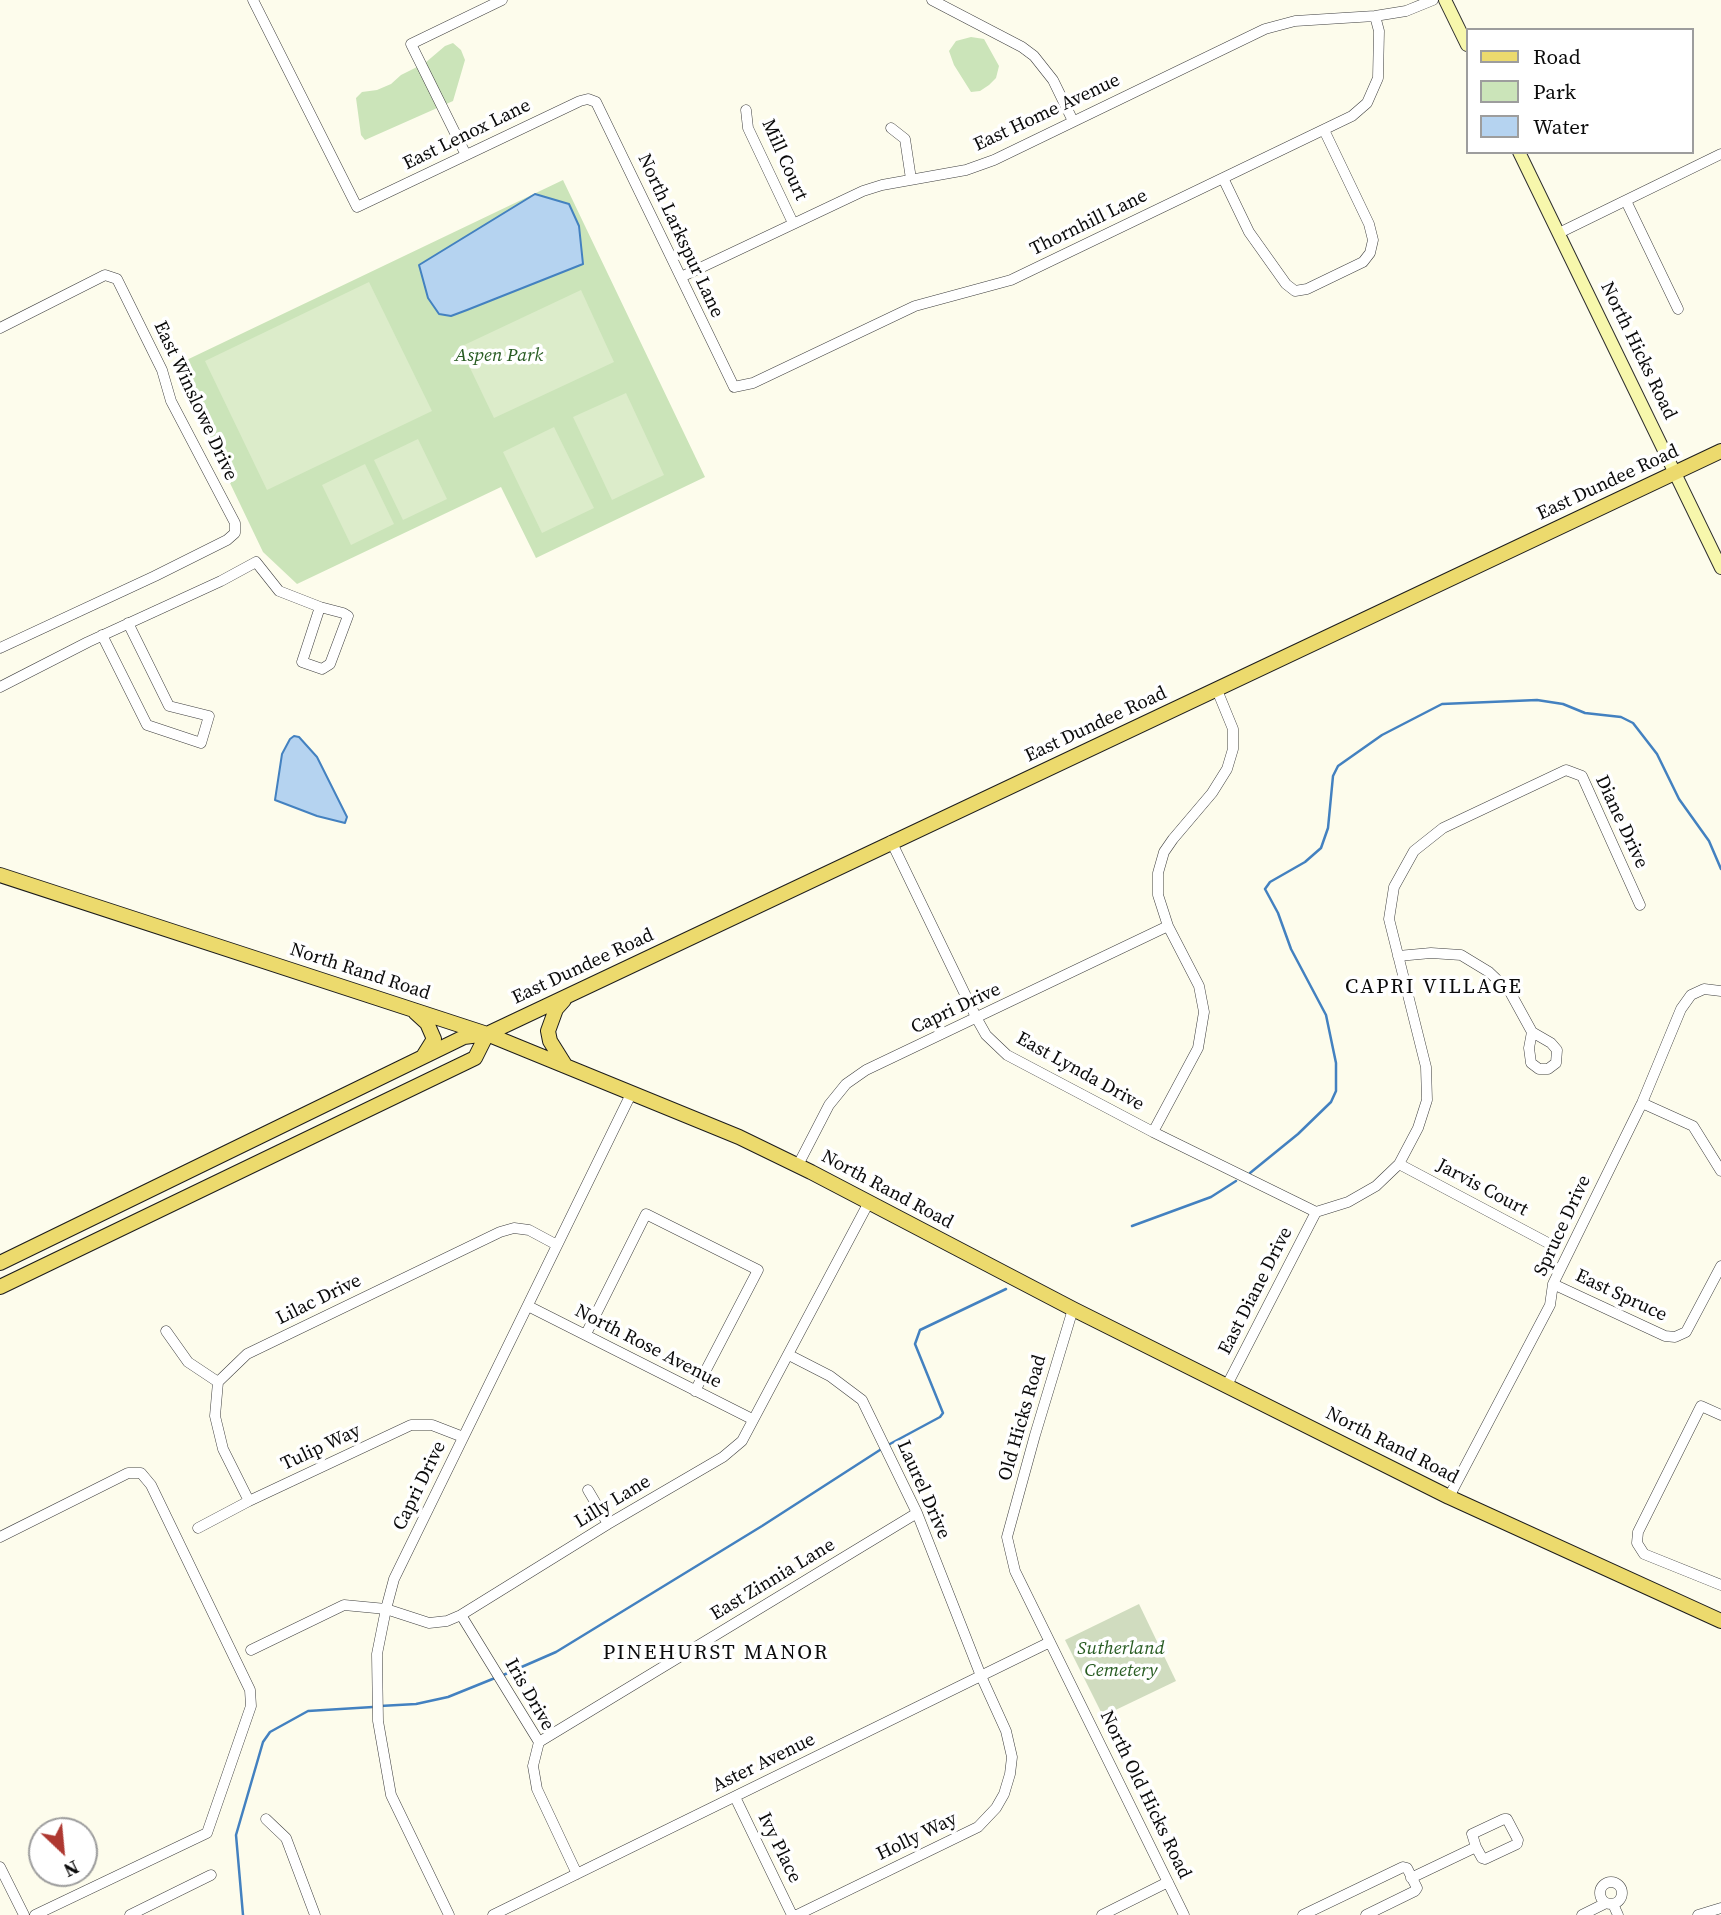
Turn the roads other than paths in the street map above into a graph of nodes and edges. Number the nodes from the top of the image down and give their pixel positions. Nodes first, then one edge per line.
1 (253, 0) edge
2 (502, 0) edge
3 (933, 0) edge
4 (1433, 0) edge
5 (1446, 0) edge
6 (1375, 16) junction
7 (1466, 43) edge
8 (593, 100) joint
9 (746, 110) dead end
10 (1073, 121) junction
11 (891, 128) dead end
12 (1324, 130) junction
13 (1520, 154) edge
14 (1721, 154) edge
15 (466, 155) junction
16 (1223, 178) junction
17 (911, 179) junction
18 (1626, 201) junction
19 (793, 223) junction
20 (1559, 233) junction
21 (681, 277) junction
22 (1678, 309) dead end
23 (0, 328) edge
24 (734, 387) joint
25 (1721, 452) edge
26 (1676, 473) junction
27 (1721, 568) edge
28 (320, 607) junction
29 (128, 623) junction
30 (102, 635) junction
31 (0, 648) edge
32 (0, 687) edge
33 (1217, 690) junction
34 (891, 841) junction
35 (0, 875) edge
36 (1640, 905) dead end
37 (1168, 926) junction
38 (1398, 956) junction
39 (1721, 991) edge
40 (573, 993) junction
41 (411, 1009) junction
42 (977, 1019) junction
43 (1532, 1032) dead end
44 (487, 1034) junction
45 (423, 1057) junction
46 (566, 1066) junction
47 (632, 1092) junction
48 (1642, 1103) junction
49 (1153, 1132) junction
50 (1399, 1164) junction
51 (798, 1165) junction
52 (1720, 1165) edge
53 (869, 1202) junction
54 (1316, 1212) junction
55 (1548, 1243) dead end
56 (557, 1245) junction
57 (0, 1263) edge
58 (1721, 1266) edge
59 (1553, 1283) junction
60 (0, 1287) edge
61 (528, 1306) junction
62 (1073, 1310) junction
63 (166, 1331) dead end
64 (586, 1334) junction
65 (789, 1355) junction
66 (218, 1382) junction
67 (1227, 1385) junction
68 (695, 1391) junction
69 (1721, 1415) edge
70 (752, 1419) junction
71 (463, 1437) junction
72 (588, 1490) dead end
73 (1449, 1497) junction
74 (249, 1501) junction
75 (917, 1513) junction
76 (608, 1524) junction
77 (198, 1528) dead end
78 (0, 1537) edge
79 (1007, 1537) joint
80 (1721, 1585) edge
81 (386, 1609) junction
82 (461, 1615) junction
83 (1721, 1621) edge
84 (1051, 1642) junction
85 (251, 1650) dead end
86 (981, 1676) junction
87 (539, 1742) junction
88 (735, 1797) junction
89 (267, 1819) dead end
90 (1476, 1847) junction
91 (0, 1867) edge
92 (577, 1874) junction
93 (211, 1875) dead end
94 (1411, 1878) junction
95 (1168, 1882) junction
96 (1721, 1909) edge
97 (24, 1915) edge
98 (35, 1915) edge
99 (130, 1915) edge
100 (315, 1915) edge
101 (449, 1915) edge
102 (493, 1915) edge
103 (794, 1915) edge
104 (1102, 1915) edge
105 (1184, 1915) edge
106 (1303, 1915) edge
107 (1366, 1915) edge
108 (1582, 1915) edge
109 (1618, 1915) edge
110 (1698, 1915) edge

1 - 15 street, East Lenox Lane
2 - 15 street
3 - 10 street
4 - 6 street, East Home Avenue
5 - 7 main road
6 - 10 street, East Home Avenue
6 - 12 street, Thornhill Lane
8 - 15 street, East Lenox Lane
8 - 21 street, North Larkspur Lane
9 - 19 street, Mill Court
10 - 17 street, East Home Avenue
11 - 17 street
12 - 16 street, Thornhill Lane
12 - 16 street
13 - 20 main road, North Hicks Road
14 - 18 street
16 - 24 street, Thornhill Lane
17 - 19 street, East Home Avenue
18 - 20 street
18 - 22 street
19 - 21 street, East Home Avenue
20 - 26 main road, North Hicks Road
21 - 24 street, North Larkspur Lane
23 - 31 street, East Winslowe Drive
25 - 26 main road, East Dundee Road
26 - 27 main road, North Hicks Road
26 - 33 main road, East Dundee Road
28 - 28 street
28 - 29 street
29 - 30 street
29 - 30 street
30 - 32 street
33 - 34 main road, East Dundee Road
33 - 37 street
34 - 40 main road, East Dundee Road
34 - 42 street, East Lynda Drive
35 - 41 main road, North Rand Road
36 - 38 street, Diane Drive
37 - 42 street, Capri Drive
37 - 49 street
38 - 43 street
38 - 50 street
39 - 48 street, Spruce Drive
40 - 44 main road, East Dundee Road
40 - 46 main road
41 - 44 main road, North Rand Road
41 - 45 main road
42 - 49 street, East Lynda Drive
42 - 51 street, Capri Drive
44 - 45 main road, East Dundee Road
44 - 46 main road, North Rand Road
44 - 60 main road, East Dundee Road
45 - 57 main road, East Dundee Road
46 - 47 main road, North Rand Road
47 - 51 main road, North Rand Road
47 - 56 street, Capri Drive
48 - 52 street
48 - 59 street, Spruce Drive
49 - 54 street, East Lynda Drive
50 - 54 street
50 - 55 street, Jarvis Court
51 - 53 main road, North Rand Road
53 - 62 main road, North Rand Road
53 - 65 street, Lilly Lane
54 - 67 street, East Diane Drive
56 - 61 street, Capri Drive
56 - 66 street, Lilac Drive
58 - 59 street, East Spruce
59 - 73 street, Spruce Drive
61 - 64 street, North Rose Avenue
61 - 71 street, Capri Drive
62 - 67 main road, North Rand Road
62 - 79 street, Old Hicks Road
63 - 66 street
64 - 68 street, North Rose Avenue
64 - 68 street
65 - 70 street, Lilly Lane
65 - 75 street, Laurel Drive
66 - 74 street
67 - 73 main road, North Rand Road
68 - 70 street, North Rose Avenue
69 - 80 street
70 - 76 street, Lilly Lane
71 - 74 street, Tulip Way
71 - 81 street, Capri Drive
72 - 76 street
73 - 83 main road, North Rand Road
74 - 77 street, Tulip Way
75 - 86 street, Laurel Drive
75 - 87 street, East Zinnia Lane
76 - 82 street, Lilly Lane
78 - 98 street
79 - 84 street, North Old Hicks Road
81 - 82 street, Lilly Lane
81 - 85 street, Lilly Lane
81 - 101 street, Capri Drive
82 - 87 street, Iris Drive
84 - 86 street, Aster Avenue
84 - 95 street, North Old Hicks Road
86 - 88 street, Aster Avenue
86 - 103 street, Holly Way
87 - 92 street, Iris Drive
88 - 92 street, Aster Avenue
88 - 103 street, Ivy Place
89 - 100 street
90 - 90 street
90 - 94 street
91 - 97 street
92 - 102 street, Aster Avenue
93 - 99 street
94 - 106 street
94 - 107 street
95 - 104 street
95 - 105 street, North Old Hicks Road
96 - 110 street
108 - 109 street

